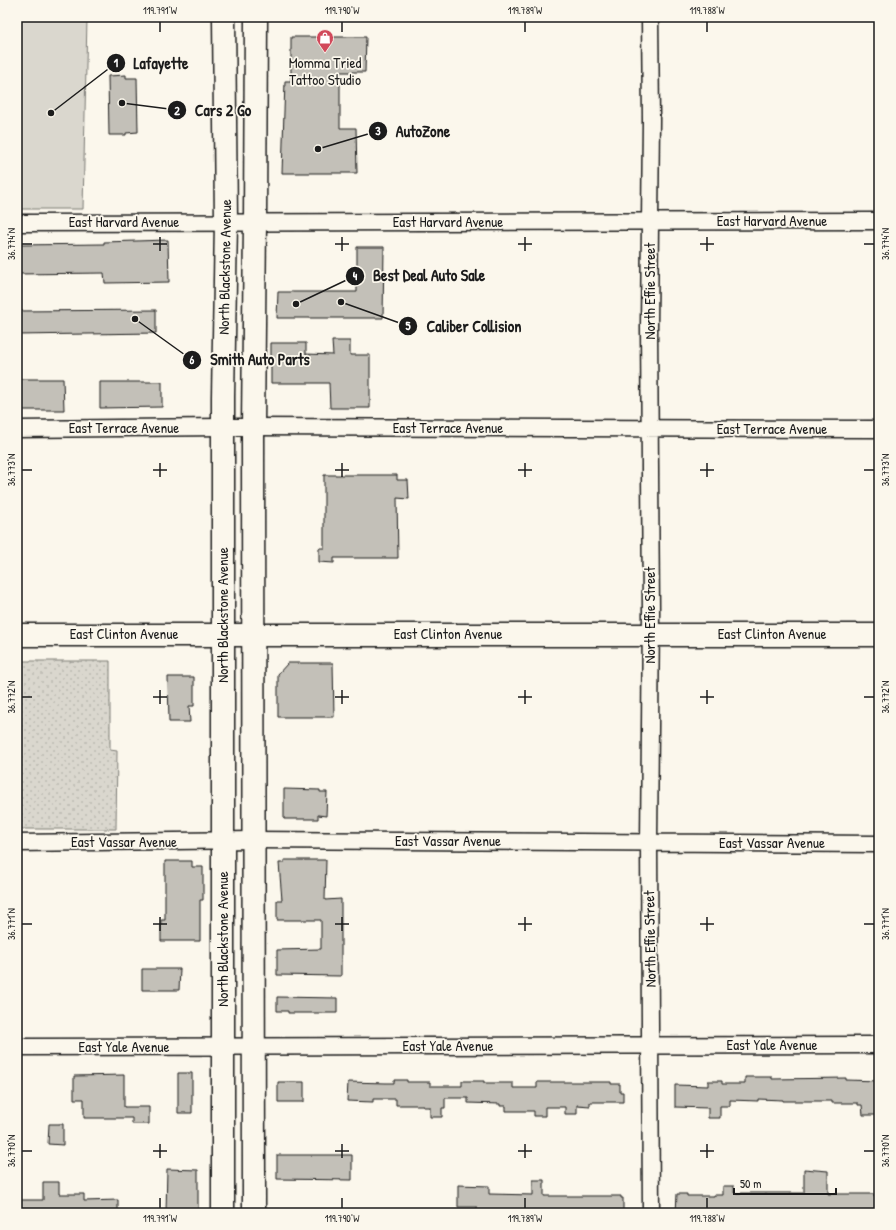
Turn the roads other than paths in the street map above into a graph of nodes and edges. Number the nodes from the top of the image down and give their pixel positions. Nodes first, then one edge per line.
1 (224, 17) edge
2 (256, 17) edge
3 (650, 17) edge
4 (879, 221) edge
5 (226, 222) junction
6 (255, 222) junction
7 (650, 222) junction
8 (17, 223) edge
9 (223, 427) junction
10 (253, 427) junction
11 (650, 428) junction
12 (17, 429) edge
13 (879, 429) edge
14 (223, 634) junction
15 (253, 634) junction
16 (650, 634) junction
17 (879, 634) edge
18 (17, 635) edge
19 (253, 840) junction
20 (223, 841) junction
21 (649, 842) junction
22 (17, 843) edge
23 (879, 844) edge
24 (651, 1045) junction
25 (879, 1045) edge
26 (253, 1046) junction
27 (17, 1047) edge
28 (224, 1047) junction
29 (223, 1148) junction
30 (223, 1213) edge
31 (238, 1213) edge
32 (254, 1213) edge
33 (652, 1213) edge

1 - 5 main road, North Blackstone Avenue
2 - 6 main road, North Blackstone Avenue
3 - 7 street, North Effie Street
4 - 7 street, East Harvard Avenue
5 - 6 street, East Harvard Avenue
5 - 8 street, East Harvard Avenue
5 - 9 main road, North Blackstone Avenue
6 - 7 street, East Harvard Avenue
6 - 10 main road, North Blackstone Avenue
7 - 11 street, North Effie Street
9 - 10 street, East Terrace Avenue
9 - 12 street, East Terrace Avenue
9 - 14 main road, North Blackstone Avenue
10 - 11 street, East Terrace Avenue
10 - 15 main road, North Blackstone Avenue
11 - 13 street, East Terrace Avenue
11 - 16 street, North Effie Street
14 - 15 main road, East Clinton Avenue
14 - 18 main road, East Clinton Avenue
14 - 20 main road, North Blackstone Avenue
15 - 16 main road, East Clinton Avenue
15 - 19 main road, North Blackstone Avenue
16 - 17 main road, East Clinton Avenue
16 - 21 street, North Effie Street
19 - 20 street, East Vassar Avenue
19 - 21 street, East Vassar Avenue
19 - 26 main road, North Blackstone Avenue
20 - 22 street, East Vassar Avenue
20 - 28 main road, North Blackstone Avenue
21 - 23 street, East Vassar Avenue
21 - 24 street, North Effie Street
24 - 25 street, East Yale Avenue
24 - 26 street, East Yale Avenue
24 - 33 street, North Effie Street
26 - 28 street, East Yale Avenue
26 - 32 main road, North Blackstone Avenue
27 - 28 street, East Yale Avenue
28 - 29 main road, North Blackstone Avenue
29 - 30 main road, North Blackstone Avenue
29 - 31 main road

